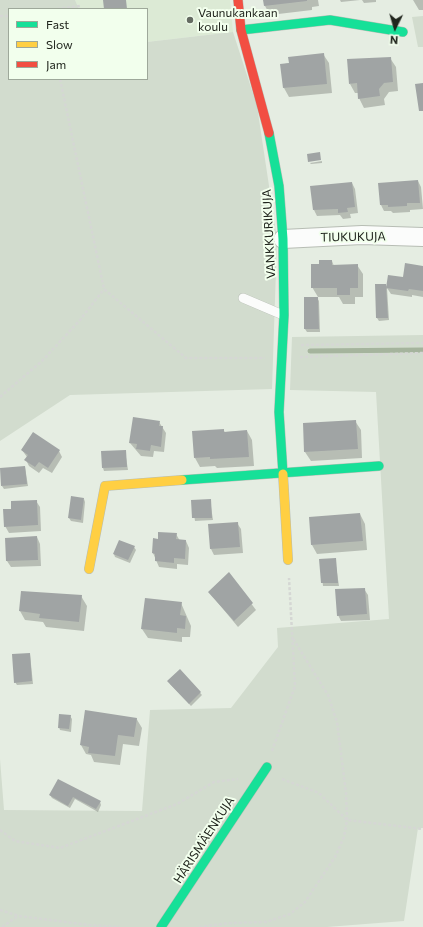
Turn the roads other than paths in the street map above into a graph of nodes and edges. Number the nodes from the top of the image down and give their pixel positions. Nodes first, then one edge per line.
1 (238, 0) edge
2 (241, 30) junction
3 (403, 32) dead end
4 (423, 237) edge
5 (283, 239) junction
6 (243, 298) dead end
7 (284, 315) junction
8 (379, 466) dead end
9 (283, 472) junction
10 (288, 560) road end
11 (89, 569) dead end
12 (264, 771) road end
13 (161, 927) edge

1 - 2 street, VANKKURIKUJA
2 - 3 street
2 - 5 street, VANKKURIKUJA
4 - 5 street, TIUKUKUJA
5 - 7 street, VANKKURIKUJA
6 - 7 lane
7 - 9 street, VANKKURIKUJA
8 - 9 street
9 - 10 street, VANKKURIKUJA
9 - 11 street
12 - 13 street, HÄRISMÄENKUJA

